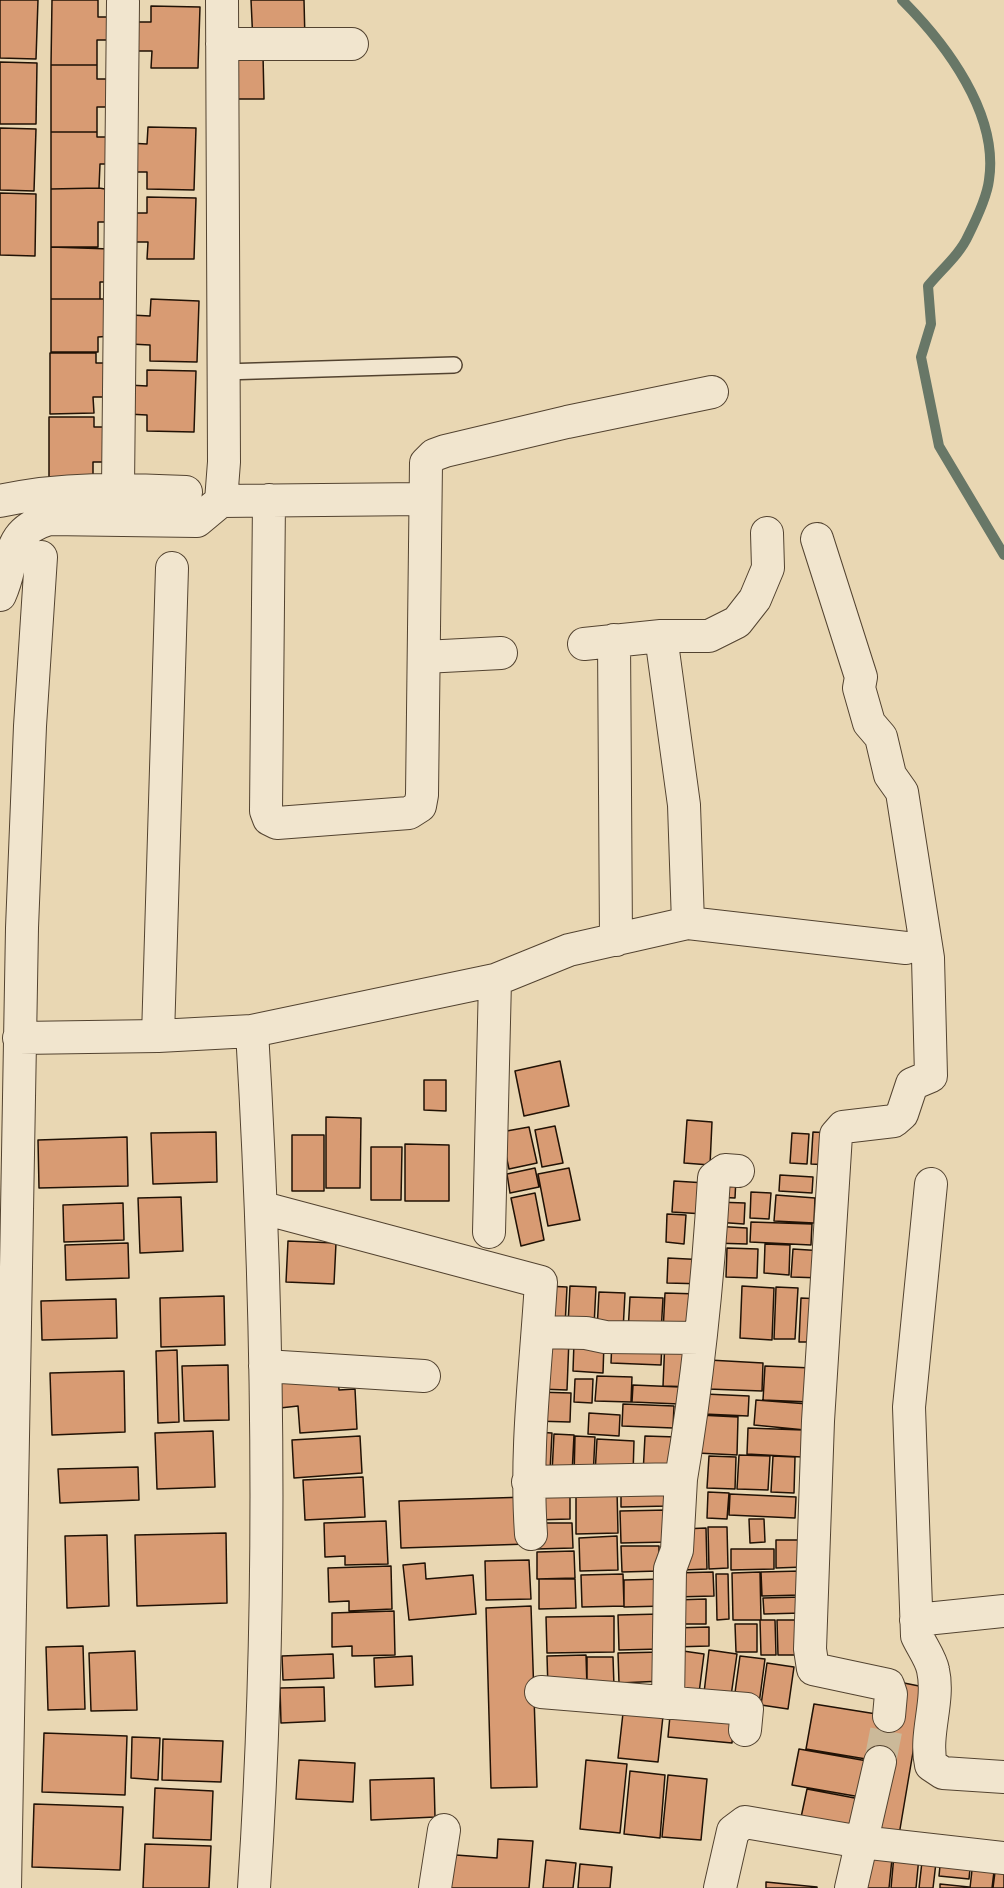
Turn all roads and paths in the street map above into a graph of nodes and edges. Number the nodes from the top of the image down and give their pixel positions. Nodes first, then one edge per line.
1 (222, 0) edge
2 (123, 2) dead end
3 (352, 44) dead end
4 (222, 45) junction
5 (454, 365) dead end
6 (223, 372) junction
7 (712, 392) dead end
8 (118, 488) junction
9 (186, 492) dead end
10 (424, 499) junction
11 (269, 500) junction
12 (0, 501) edge
13 (221, 501) junction
14 (767, 533) dead end
15 (817, 539) dead end
16 (41, 557) dead end
17 (172, 568) dead end
18 (0, 595) edge
19 (662, 636) junction
20 (501, 653) dead end
21 (424, 657) junction
22 (688, 923) junction
23 (11, 929) edge
24 (615, 939) junction
25 (906, 948) dead end
26 (495, 980) junction
27 (252, 1031) junction
28 (158, 1036) junction
29 (20, 1038) junction
30 (738, 1171) dead end
31 (931, 1184) dead end
32 (263, 1208) junction
33 (489, 1232) dead end
34 (9, 1242) edge
35 (8, 1313) edge
36 (538, 1332) junction
37 (700, 1338) junction
38 (265, 1366) junction
39 (424, 1376) dead end
40 (681, 1479) junction
41 (528, 1482) junction
42 (531, 1534) dead end
43 (1004, 1611) edge
44 (916, 1620) junction
45 (540, 1692) dead end
46 (668, 1703) junction
47 (889, 1716) tunnel mouth
48 (745, 1730) dead end
49 (880, 1762) tunnel mouth
50 (1004, 1777) edge
51 (444, 1830) dead end
52 (861, 1842) junction
53 (1004, 1858) edge
54 (4, 1888) edge
55 (254, 1888) edge
56 (435, 1888) edge
57 (720, 1888) edge
58 (851, 1888) edge

1 - 4 street
2 - 8 street
3 - 4 street
4 - 6 street
5 - 6 lane
6 - 13 street
7 - 10 street
8 - 9 street
8 - 12 street
10 - 11 street
10 - 21 street
11 - 13 street
11 - 21 street
13 - 18 street
14 - 19 street
15 - 47 street
16 - 23 street
17 - 28 street
19 - 22 street
19 - 24 street
20 - 21 street
22 - 24 street
22 - 25 street
23 - 29 street
24 - 26 street
26 - 27 street
26 - 33 street
27 - 28 street
27 - 32 street
28 - 29 street
29 - 34 street
30 - 37 street
31 - 44 street
32 - 36 street
32 - 38 street
34 - 35 street
35 - 54 street
36 - 37 street
36 - 41 street
37 - 40 street
38 - 39 street
38 - 55 street
40 - 41 street
40 - 46 street
41 - 42 street
43 - 44 street
44 - 50 street
45 - 46 street
46 - 48 street
49 - 52 street
51 - 56 street
52 - 53 street
52 - 57 street
52 - 58 street

